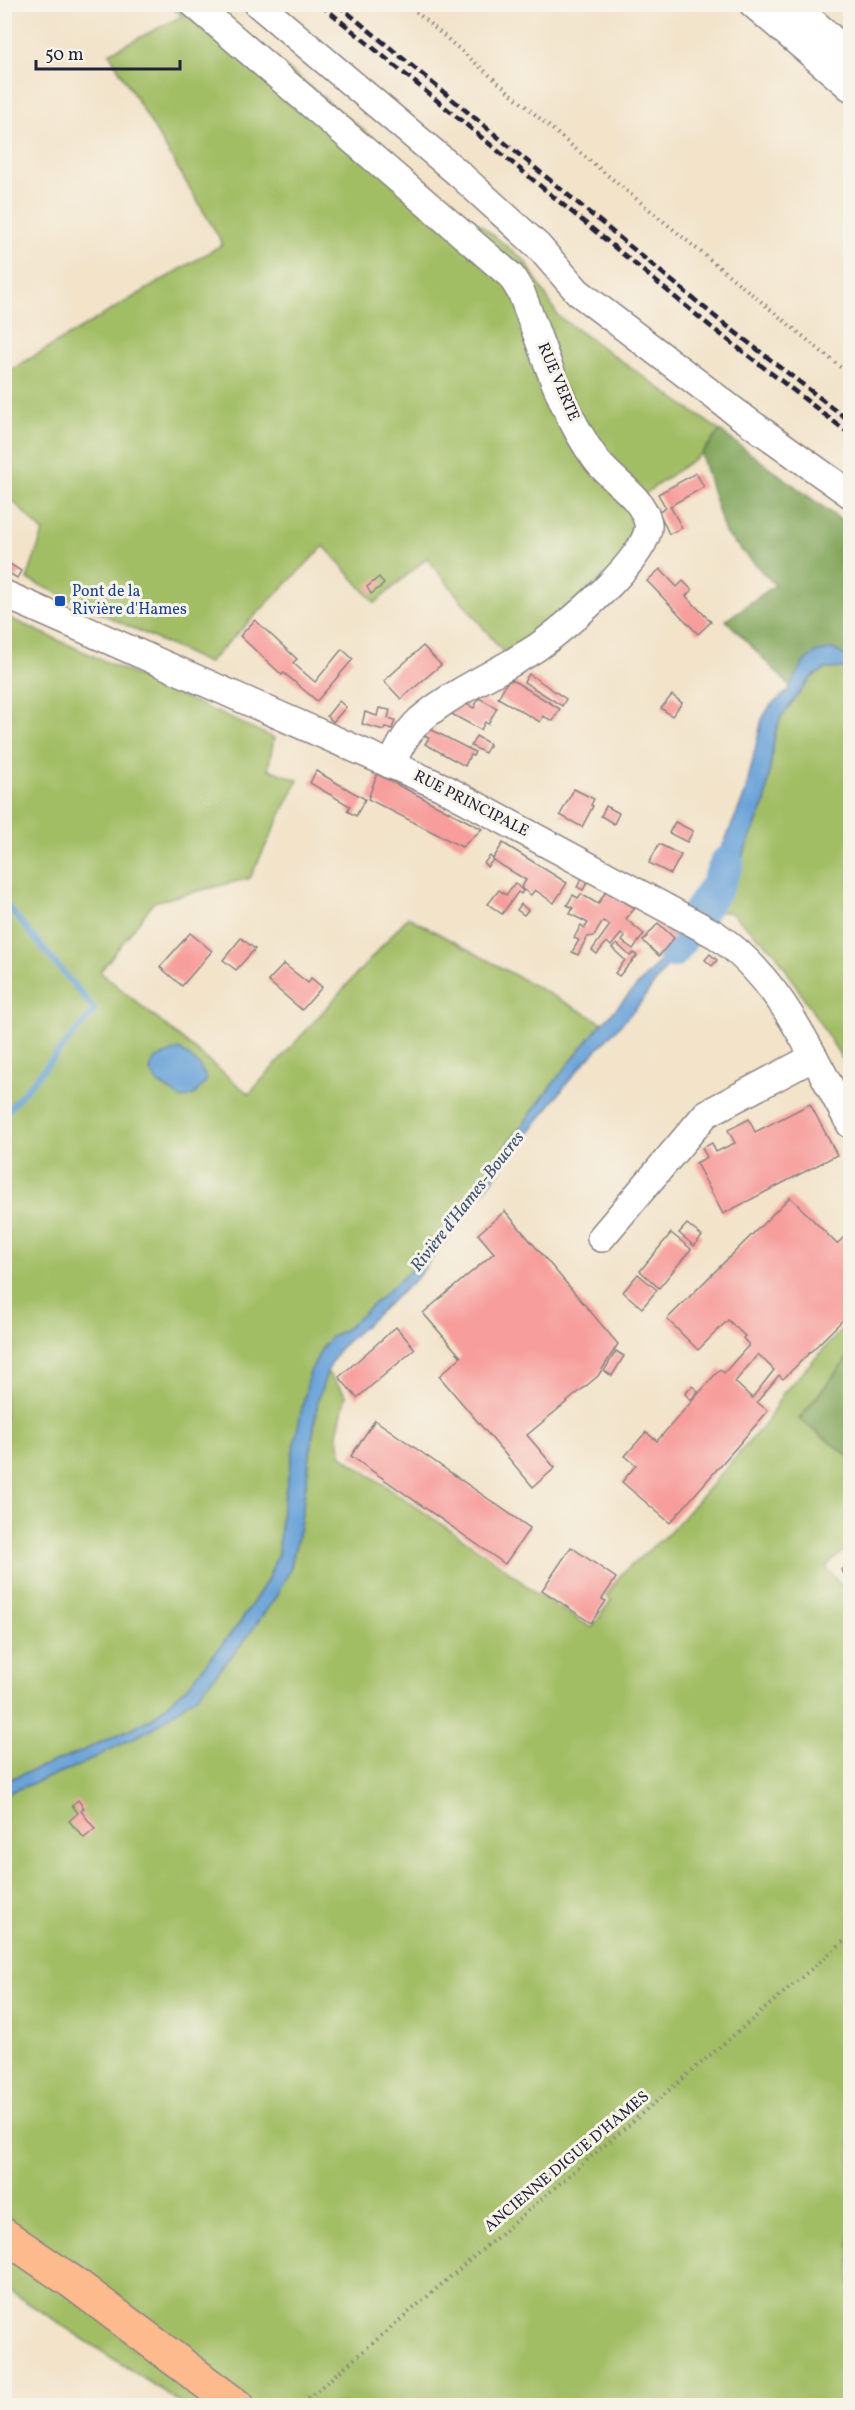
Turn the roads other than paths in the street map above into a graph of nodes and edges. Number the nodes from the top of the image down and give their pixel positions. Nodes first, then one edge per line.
1 (194, 4) edge
2 (258, 4) edge
3 (753, 4) edge
4 (793, 4) edge
5 (850, 55) edge
6 (850, 87) edge
7 (850, 494) edge
8 (4, 594) edge
9 (391, 765) junction
10 (814, 1057) junction
11 (850, 1124) edge
12 (601, 1238) dead end
13 (4, 2235) edge
14 (237, 2406) edge

1 - 9 street, RUE VERTE
2 - 7 street
3 - 6 street
4 - 5 street
8 - 9 street, RUE PRINCIPALE
9 - 10 street, RUE PRINCIPALE
10 - 11 street, RUE PRINCIPALE
10 - 12 street
13 - 14 main road

